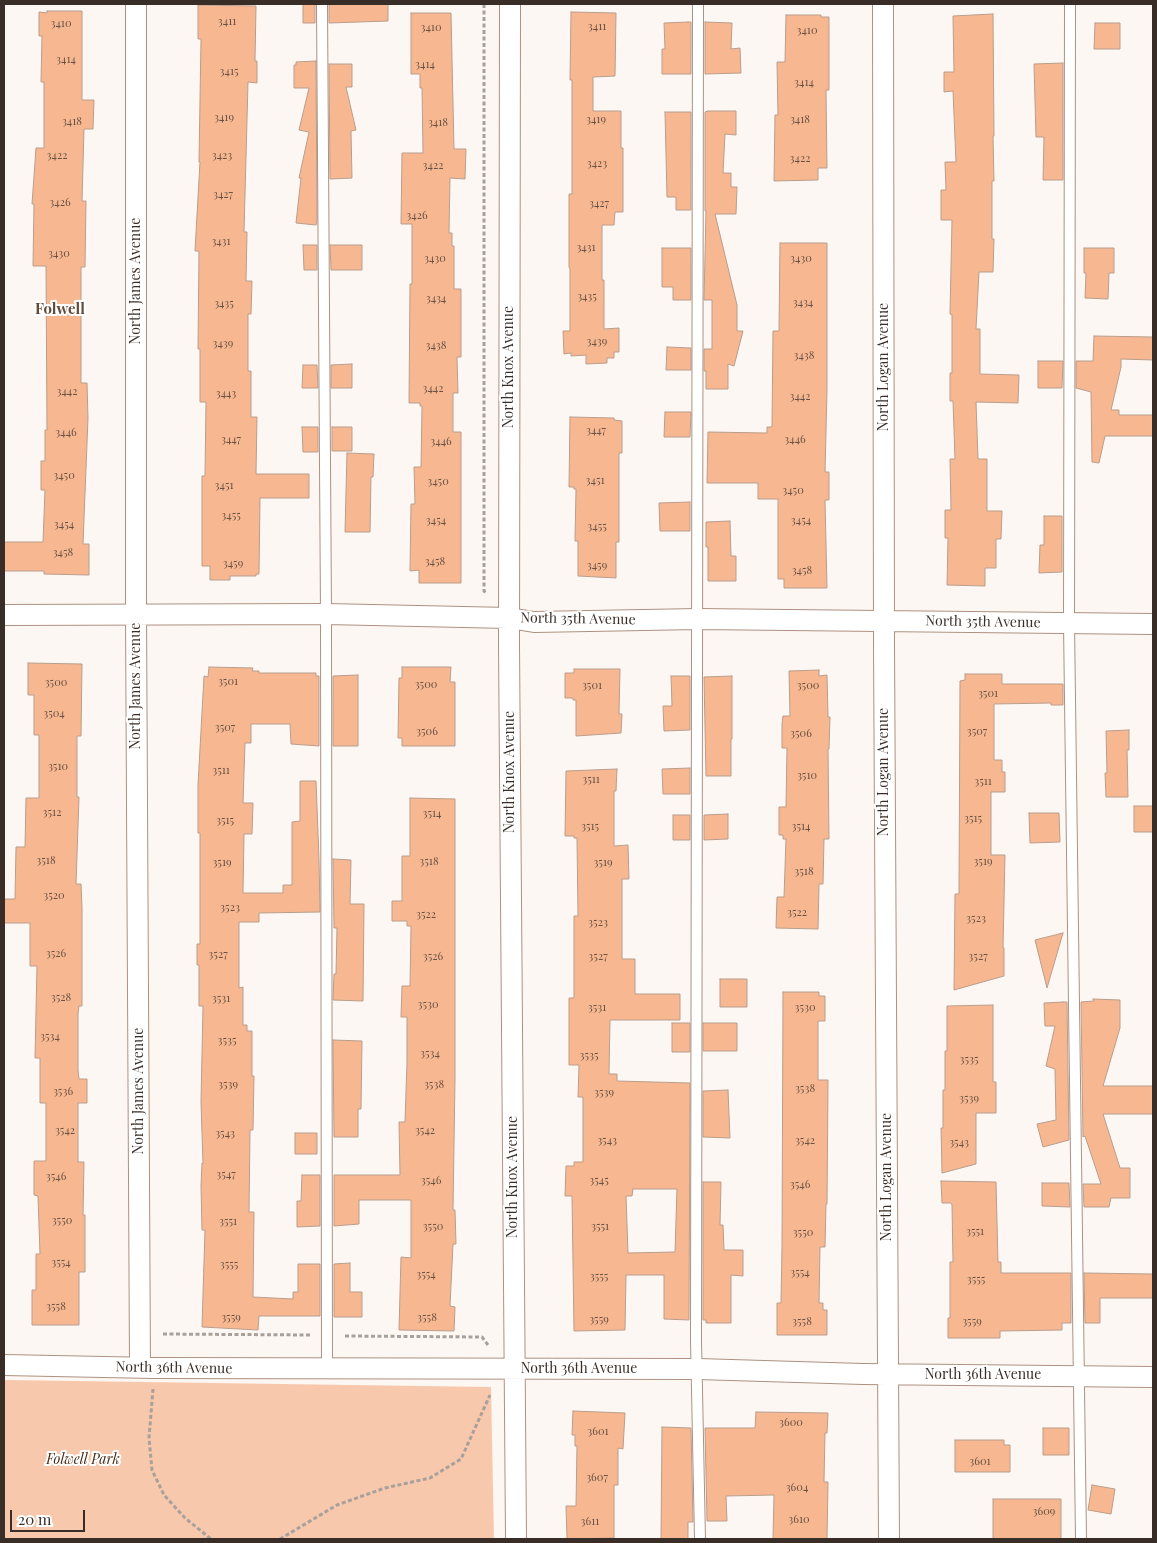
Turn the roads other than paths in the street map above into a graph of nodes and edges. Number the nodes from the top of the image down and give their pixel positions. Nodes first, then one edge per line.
1 (136, 4) edge
2 (322, 4) edge
3 (510, 4) edge
4 (698, 4) edge
5 (883, 4) edge
6 (1070, 4) edge
7 (136, 614) junction
8 (326, 614) junction
9 (4, 615) edge
10 (509, 618) junction
11 (698, 619) junction
12 (884, 621) junction
13 (1069, 623) junction
14 (1153, 624) edge
15 (4, 1365) edge
16 (147, 1368) junction
17 (327, 1369) junction
18 (514, 1369) junction
19 (698, 1369) junction
20 (888, 1374) junction
21 (1079, 1376) junction
22 (1153, 1377) edge
23 (516, 1539) edge
24 (700, 1539) edge
25 (889, 1539) edge
26 (1081, 1539) edge

1 - 7 street, North James Avenue
2 - 8 lane
3 - 10 street, North Knox Avenue
4 - 11 lane
5 - 12 street, North Logan Avenue
6 - 13 lane
7 - 8 street, North 35th Avenue
7 - 9 street, North 35th Avenue
7 - 16 street, North James Avenue
8 - 10 street, North 35th Avenue
8 - 17 lane
10 - 11 street, North 35th Avenue
10 - 18 street, North Knox Avenue
11 - 12 street, North 35th Avenue
11 - 19 lane
12 - 13 street, North 35th Avenue
12 - 20 street, North Logan Avenue
13 - 14 street, North 35th Avenue
13 - 21 lane
15 - 16 street, North 36th Avenue
16 - 17 street, North 36th Avenue
17 - 18 street, North 36th Avenue
18 - 19 street, North 36th Avenue
18 - 23 street, North Knox Avenue
19 - 20 street, North 36th Avenue
19 - 24 lane
20 - 21 street, North 36th Avenue
20 - 25 street, North Logan Avenue
21 - 22 street, North 36th Avenue
21 - 26 lane

